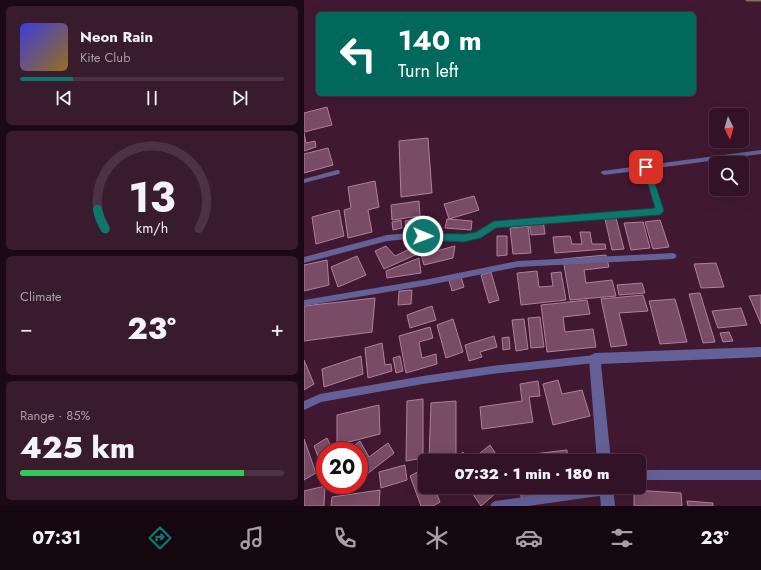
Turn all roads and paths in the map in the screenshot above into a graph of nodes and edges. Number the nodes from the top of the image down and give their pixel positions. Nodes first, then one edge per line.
1 (761, 152) edge
2 (646, 167) junction
3 (337, 172) dead end
4 (604, 173) dead end
5 (304, 181) edge
6 (674, 256) dead end
7 (304, 260) edge
8 (304, 303) edge
9 (761, 352) edge
10 (595, 359) junction
11 (304, 406) edge
12 (603, 454) edge
13 (646, 475) edge
14 (761, 475) edge
15 (573, 494) edge
16 (607, 494) edge
17 (495, 506) edge
18 (608, 506) edge

1 - 2 lane
2 - 4 lane
2 - 7 lane
3 - 5 lane
6 - 8 lane
9 - 10 street
10 - 11 lane
10 - 12 street
13 - 14 lane
15 - 17 lane
16 - 18 street

